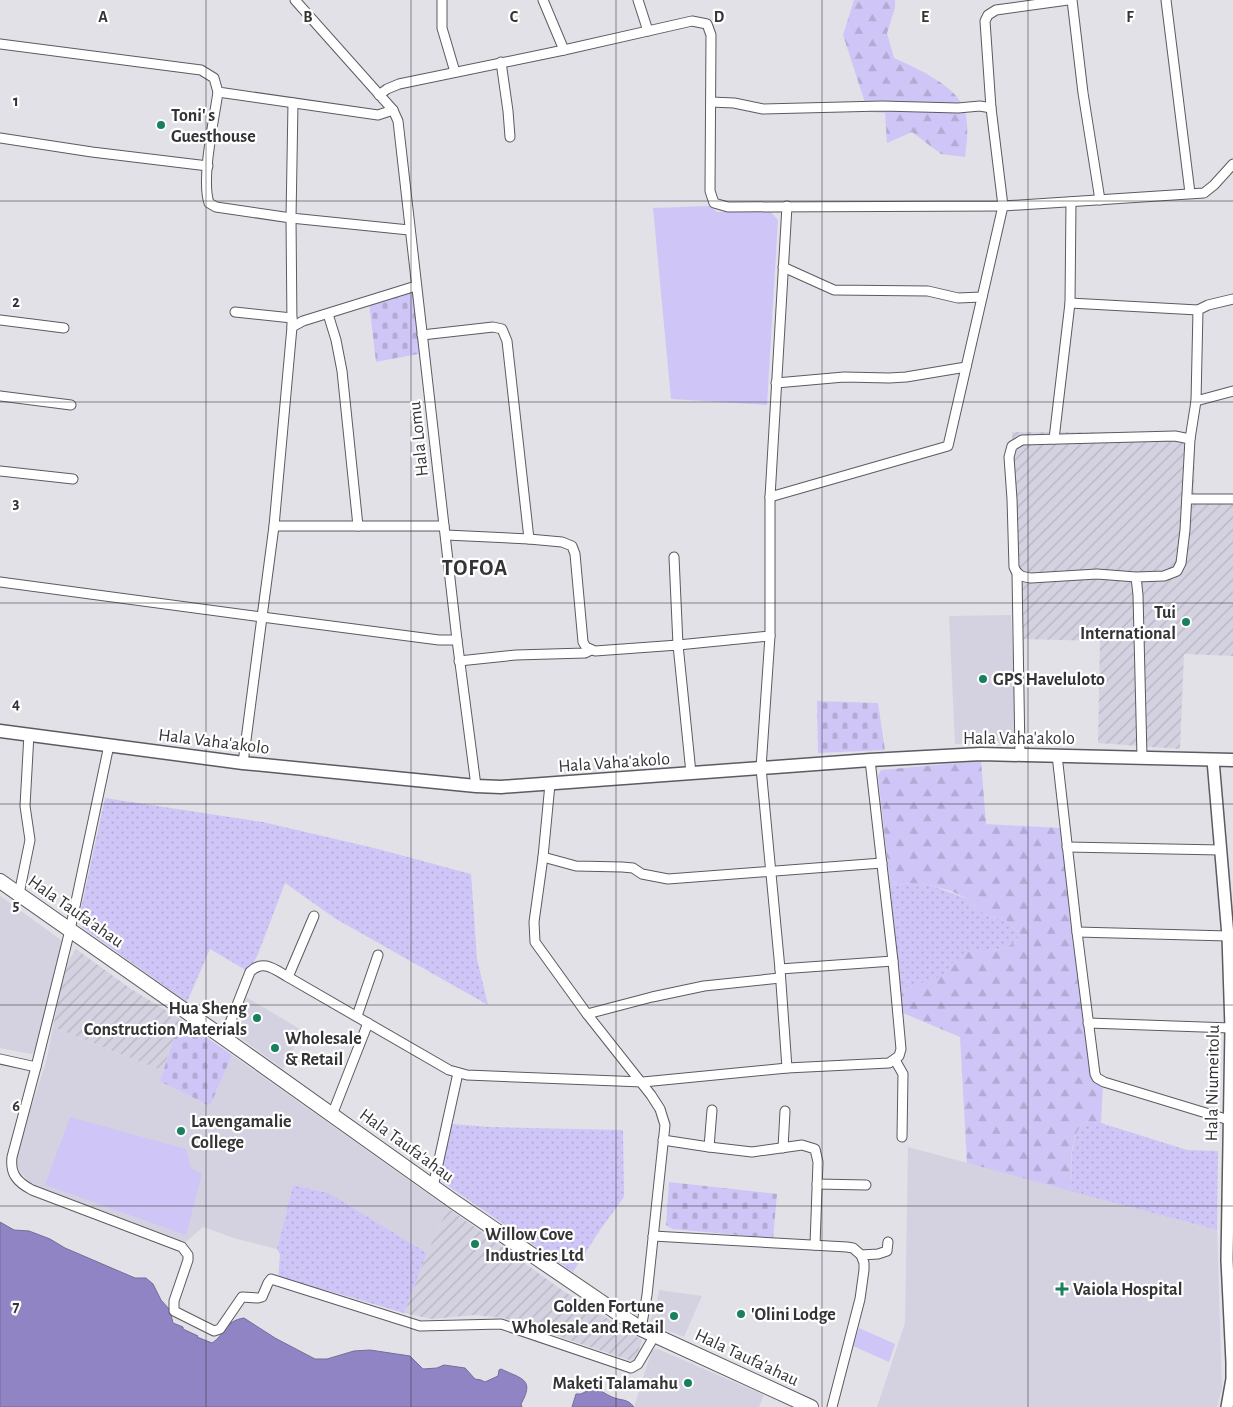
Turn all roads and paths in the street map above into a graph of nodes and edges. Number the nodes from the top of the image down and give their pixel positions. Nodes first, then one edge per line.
1 (295, 0) edge
2 (442, 0) edge
3 (544, 0) edge
4 (638, 0) edge
5 (1068, 0) edge
6 (1072, 0) edge
7 (1166, 0) edge
8 (648, 31) junction
9 (0, 44) edge
10 (564, 50) junction
11 (501, 62) junction
12 (455, 72) junction
13 (218, 92) junction
14 (379, 95) junction
15 (711, 102) junction
16 (294, 103) junction
17 (991, 108) junction
18 (392, 110) junction
19 (510, 137) dead end
20 (0, 138) edge
21 (1233, 164) edge
22 (208, 166) junction
23 (1190, 193) junction
24 (1100, 200) junction
25 (1071, 202) junction
26 (787, 206) junction
27 (1003, 206) junction
28 (291, 218) junction
29 (409, 230) junction
30 (783, 267) junction
31 (416, 286) junction
32 (982, 297) junction
33 (1233, 299) edge
34 (1070, 303) junction
35 (1198, 310) junction
36 (235, 312) dead end
37 (328, 314) junction
38 (0, 320) edge
39 (292, 322) junction
40 (64, 328) dead end
41 (422, 335) junction
42 (966, 368) junction
43 (776, 383) junction
44 (1233, 391) edge
45 (0, 396) edge
46 (1196, 401) junction
47 (71, 405) dead end
48 (1054, 439) junction
49 (1190, 439) junction
50 (0, 471) edge
51 (73, 479) dead end
52 (770, 497) junction
53 (1187, 499) junction
54 (1233, 499) edge
55 (274, 526) junction
56 (358, 526) junction
57 (445, 531) junction
58 (529, 539) junction
59 (674, 557) dead end
60 (1016, 573) junction
61 (1136, 577) junction
62 (0, 582) edge
63 (262, 617) junction
64 (770, 636) junction
65 (457, 640) junction
66 (678, 645) junction
67 (591, 650) junction
68 (459, 661) junction
69 (0, 731) edge
70 (29, 734) junction
71 (110, 745) junction
72 (1020, 754) junction
73 (1057, 755) junction
74 (1142, 758) junction
75 (870, 760) junction
76 (1213, 760) junction
77 (1233, 760) edge
78 (243, 763) junction
79 (761, 768) junction
80 (691, 773) junction
81 (550, 784) junction
82 (476, 786) junction
83 (1067, 847) junction
84 (1221, 850) junction
85 (543, 857) junction
86 (882, 863) junction
87 (771, 871) junction
88 (2, 885) edge
89 (19, 894) junction
90 (314, 916) dead end
91 (70, 930) junction
92 (1077, 932) junction
93 (1228, 936) junction
94 (378, 955) dead end
95 (893, 961) junction
96 (780, 974) junction
97 (288, 976) junction
98 (587, 1014) junction
99 (357, 1016) junction
100 (368, 1023) junction
101 (1088, 1023) junction
102 (1232, 1033) edge
103 (224, 1038) junction
104 (0, 1060) edge
105 (895, 1060) junction
106 (36, 1068) junction
107 (787, 1068) junction
108 (458, 1073) junction
109 (643, 1082) junction
110 (712, 1110) dead end
111 (785, 1110) dead end
112 (332, 1115) junction
113 (1230, 1125) edge
114 (902, 1137) dead end
115 (663, 1140) junction
116 (709, 1148) junction
117 (783, 1148) junction
118 (817, 1184) junction
119 (866, 1185) dead end
120 (432, 1187) junction
121 (653, 1236) junction
122 (888, 1242) dead end
123 (815, 1246) junction
124 (862, 1255) junction
125 (642, 1329) junction
126 (655, 1335) junction
127 (812, 1407) edge
128 (832, 1407) edge
129 (1227, 1407) edge

1 - 14 street, Hala Lomu
2 - 12 street
3 - 10 street
4 - 8 street
5 - 17 street
6 - 24 street
7 - 23 street
8 - 10 street
8 - 15 street
9 - 13 street
10 - 11 street
11 - 12 street
11 - 19 street
12 - 14 street
13 - 16 street
13 - 22 street
14 - 18 street, Hala Lomu
15 - 17 street
15 - 26 street
16 - 18 street
16 - 28 street
17 - 27 street
18 - 29 street, Hala Lomu
20 - 22 street
21 - 23 street
22 - 28 street
23 - 24 street
24 - 25 street
25 - 27 street
25 - 34 street
26 - 27 street
26 - 30 street
27 - 32 street
28 - 29 street
28 - 39 street
29 - 31 street, Hala Lomu
30 - 32 street
30 - 43 street
31 - 37 street
31 - 41 street, Hala Lomu
32 - 42 street
33 - 35 street
34 - 35 street
34 - 48 street
35 - 46 street
36 - 39 street
37 - 39 street
37 - 56 street
38 - 40 street
39 - 55 street
41 - 57 street, Hala Lomu
41 - 58 street
42 - 43 street
42 - 52 street
43 - 52 street
44 - 46 street
45 - 47 street
46 - 49 street
48 - 49 street
48 - 60 street
49 - 53 street
50 - 51 street
52 - 64 street
53 - 54 street
53 - 61 street
55 - 56 street
55 - 63 street
56 - 57 street
57 - 58 street
57 - 65 street, Hala Lomu
58 - 67 street
59 - 66 street
60 - 61 street
60 - 72 street
61 - 74 street
62 - 63 street
63 - 65 street
63 - 78 street
64 - 66 street
64 - 79 street
65 - 68 street, Hala Lomu
66 - 67 street
66 - 80 street
67 - 68 street
68 - 82 street, Hala Lomu
69 - 70 main road, Hala Vaha'akolo
70 - 71 main road, Hala Vaha'akolo
70 - 89 street
71 - 78 main road, Hala Vaha'akolo
71 - 91 street
72 - 73 main road, Hala Vaha'akolo
72 - 75 main road, Hala Vaha'akolo
73 - 74 main road, Hala Vaha'akolo
73 - 83 street
74 - 76 main road, Hala Vaha'akolo
75 - 79 main road, Hala Vaha'akolo
75 - 86 street
76 - 77 main road, Hala Vaha'akolo
76 - 84 street, Hala Niumeitolu
78 - 82 main road, Hala Vaha'akolo
79 - 80 main road, Hala Vaha'akolo
79 - 87 street
80 - 81 main road, Hala Vaha'akolo
81 - 82 main road, Hala Vaha'akolo
81 - 85 street
83 - 84 street
83 - 92 street
84 - 93 street, Hala Niumeitolu
85 - 87 street
85 - 98 street
86 - 87 street
86 - 95 street
87 - 96 street
88 - 89 main road, Hala Taufa'ahau
89 - 91 main road, Hala Taufa'ahau
90 - 97 street
91 - 103 main road, Hala Taufa'ahau
91 - 106 street
92 - 93 street
92 - 101 street
93 - 102 street, Hala Niumeitolu
94 - 99 street
95 - 96 street
95 - 105 street
96 - 98 street
96 - 107 street
97 - 99 street
97 - 103 street
98 - 109 street
99 - 100 street
100 - 108 street
100 - 112 street
101 - 102 street
101 - 113 street
102 - 113 street, Hala Niumeitolu
103 - 112 main road, Hala Taufa'ahau
104 - 106 street
105 - 107 street
105 - 114 street
106 - 126 street
107 - 109 street
108 - 109 street
108 - 120 street
109 - 115 street
110 - 116 street
111 - 117 street
112 - 120 main road, Hala Taufa'ahau
113 - 129 street, Hala Niumeitolu
115 - 116 street
115 - 121 street
116 - 117 street
117 - 118 street
118 - 119 street
118 - 123 street
120 - 125 main road, Hala Taufa'ahau
121 - 123 street
121 - 125 street
122 - 124 street
123 - 124 street
124 - 128 street
125 - 126 main road, Hala Taufa'ahau
126 - 127 main road, Hala Taufa'ahau

